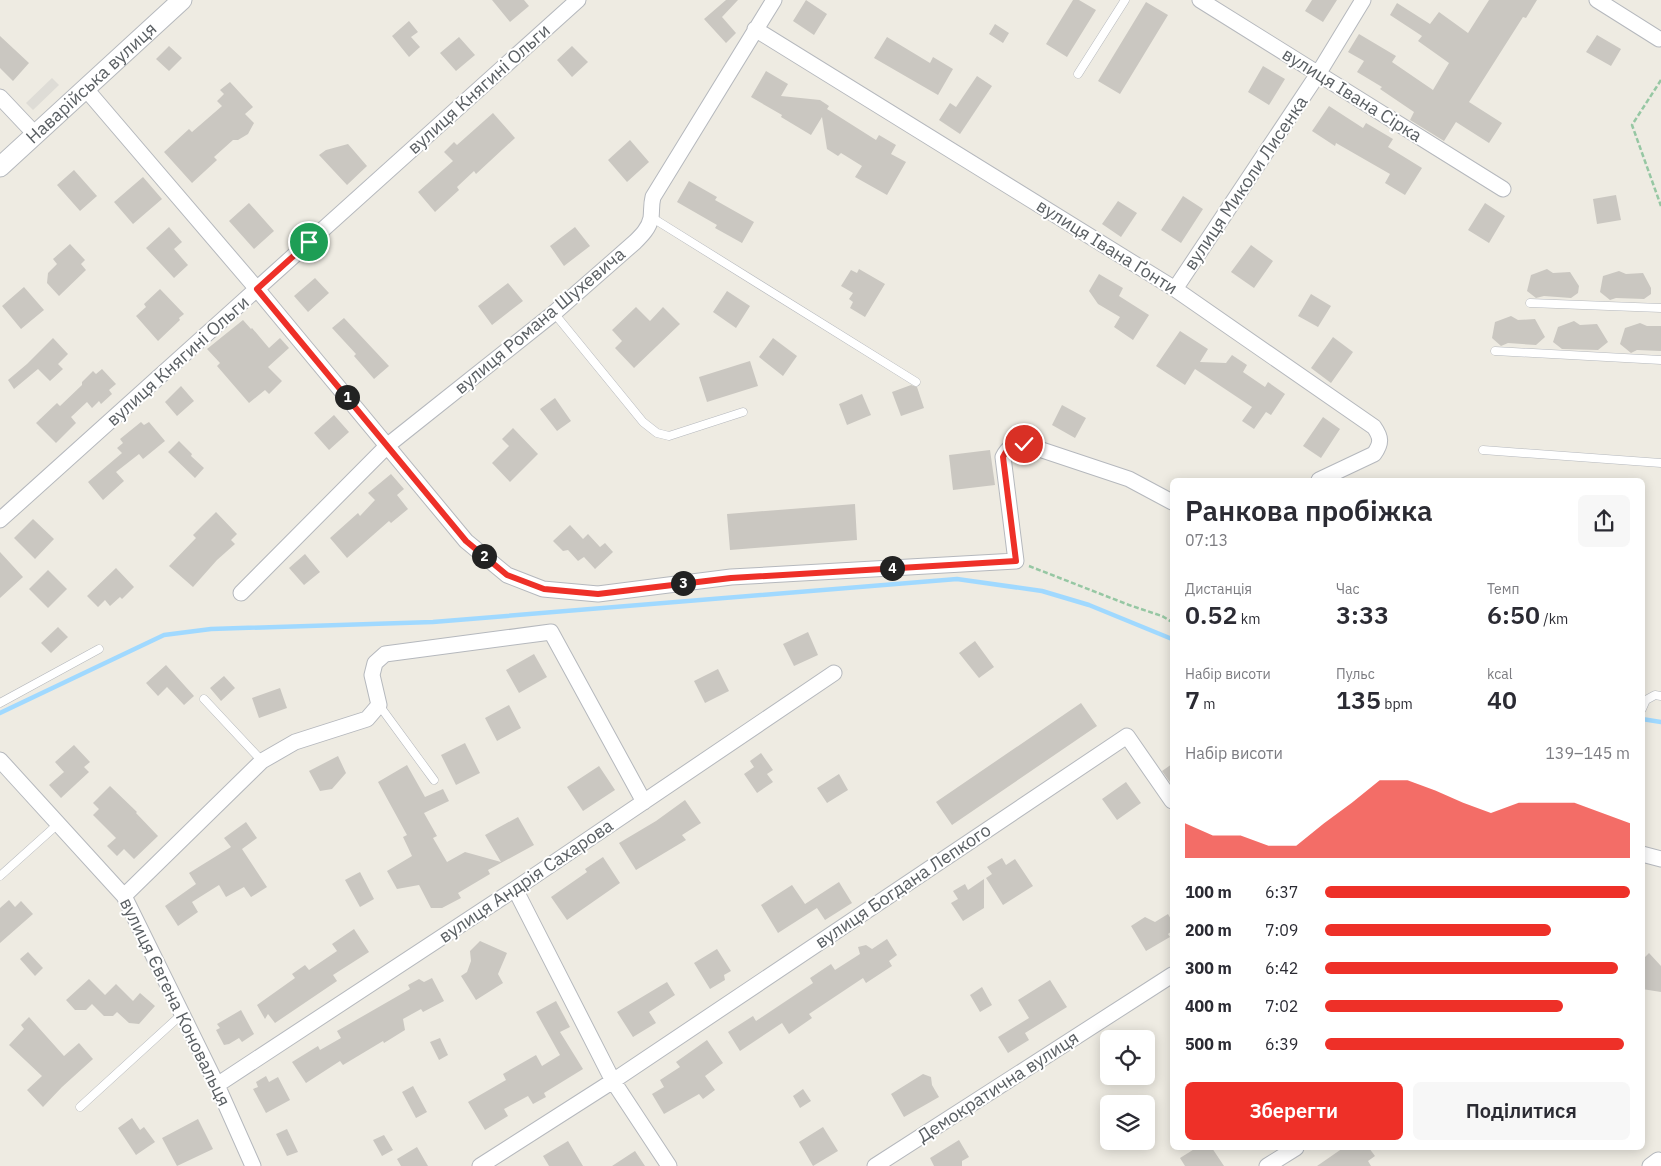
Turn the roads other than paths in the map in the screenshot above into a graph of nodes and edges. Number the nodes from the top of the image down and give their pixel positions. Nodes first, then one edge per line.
1 (182, 0) edge
2 (578, 0) edge
3 (774, 0) edge
4 (1125, 0) edge
5 (1200, 0) edge
6 (1363, 0) edge
7 (1597, 0) edge
8 (755, 29) junction
9 (1659, 39) dead end
10 (1078, 74) dead end
11 (1318, 74) junction
12 (85, 88) junction
13 (0, 97) edge
14 (36, 134) junction
15 (0, 167) edge
16 (1503, 189) dead end
17 (651, 217) junction
18 (257, 289) junction
19 (1175, 289) junction
20 (1530, 303) dead end
21 (1661, 308) edge
22 (554, 313) junction
23 (1495, 351) dead end
24 (1661, 360) edge
25 (916, 382) dead end
26 (743, 412) dead end
27 (388, 445) junction
28 (1483, 450) dead end
29 (1661, 463) edge
30 (1323, 478) edge
31 (1170, 501) edge
32 (0, 520) edge
33 (241, 593) dead end
34 (99, 648) dead end
35 (834, 673) dead end
36 (1661, 696) edge
37 (204, 699) dead end
38 (1645, 702) edge
39 (0, 703) edge
40 (379, 705) junction
41 (0, 760) edge
42 (262, 761) junction
43 (434, 780) dead end
44 (1170, 798) edge
45 (644, 802) junction
46 (58, 824) junction
47 (1645, 855) edge
48 (1661, 859) edge
49 (0, 876) edge
50 (515, 889) junction
51 (124, 896) junction
52 (1170, 976) edge
53 (182, 1014) junction
54 (614, 1081) junction
55 (217, 1085) junction
56 (80, 1107) dead end
57 (1293, 1150) edge
58 (253, 1166) edge
59 (480, 1166) edge
60 (669, 1166) edge
61 (875, 1166) edge
62 (1267, 1166) edge

1 - 12 street, Наварійська вулиця
2 - 18 street, вулиця Княгині Ольги
3 - 8 street, вулиця Романа Шухевича
4 - 10 lane
5 - 11 street, вулиця Івана Сірка
6 - 11 street, вулиця Миколи Лисенка
7 - 9 street
8 - 17 street, вулиця Романа Шухевича
8 - 19 street, вулиця Івана Ґонти
11 - 16 street, вулиця Івана Сірка
11 - 19 street, вулиця Миколи Лисенка
12 - 14 street, Наварійська вулиця
12 - 18 street
13 - 14 street
14 - 15 street, Наварійська вулиця
17 - 22 street, вулиця Романа Шухевича
17 - 25 lane
18 - 27 street
18 - 32 street, вулиця Княгині Ольги
19 - 30 street, вулиця Івана Ґонти
20 - 21 lane
22 - 26 lane
22 - 27 street, вулиця Романа Шухевича
23 - 24 lane
27 - 31 street
27 - 33 street, вулиця Романа Шухевича
28 - 29 lane
34 - 39 lane
35 - 45 street, вулиця Андрія Сахарова
36 - 38 lane
37 - 42 lane
40 - 42 street
40 - 43 lane
40 - 45 street
41 - 46 street, вулиця Євгена Коновальця
42 - 51 street
44 - 54 street, вулиця Богдана Лепкого
45 - 50 street, вулиця Андрія Сахарова
46 - 49 lane
46 - 51 street, вулиця Євгена Коновальця
47 - 48 street
50 - 54 street
50 - 55 street, вулиця Андрія Сахарова
51 - 53 street, вулиця Євгена Коновальця
52 - 61 street, Демократична вулиця
53 - 55 street, вулиця Євгена Коновальця
53 - 56 lane
54 - 59 street, вулиця Богдана Лепкого
54 - 60 street
55 - 58 street, вулиця Євгена Коновальця
57 - 62 street

